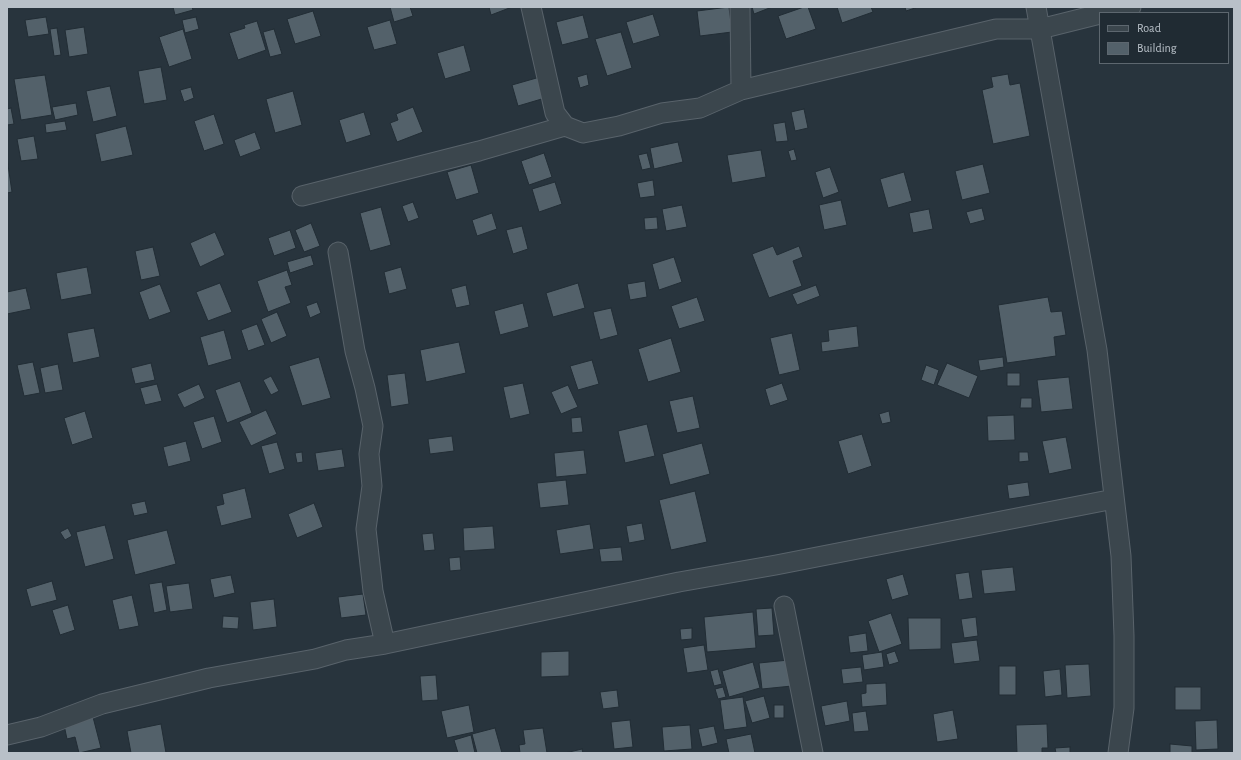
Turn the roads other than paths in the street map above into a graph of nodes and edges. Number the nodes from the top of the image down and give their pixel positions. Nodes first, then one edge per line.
1 (531, 7) edge
2 (740, 7) edge
3 (1036, 7) edge
4 (1131, 7) edge
5 (1110, 12) edge
6 (1099, 14) edge
7 (1040, 29) junction
8 (741, 90) junction
9 (565, 126) junction
10 (302, 196) dead end
11 (338, 252) dead end
12 (1114, 499) junction
13 (784, 606) dead end
14 (385, 644) junction
15 (7, 735) edge
16 (813, 753) edge
17 (1118, 753) edge

1 - 9 street
2 - 8 street
3 - 7 street
4 - 5 street
6 - 7 street
7 - 8 street
7 - 12 street
8 - 9 street
9 - 10 street
11 - 14 street
12 - 14 street
12 - 17 street
13 - 16 street
14 - 15 street

